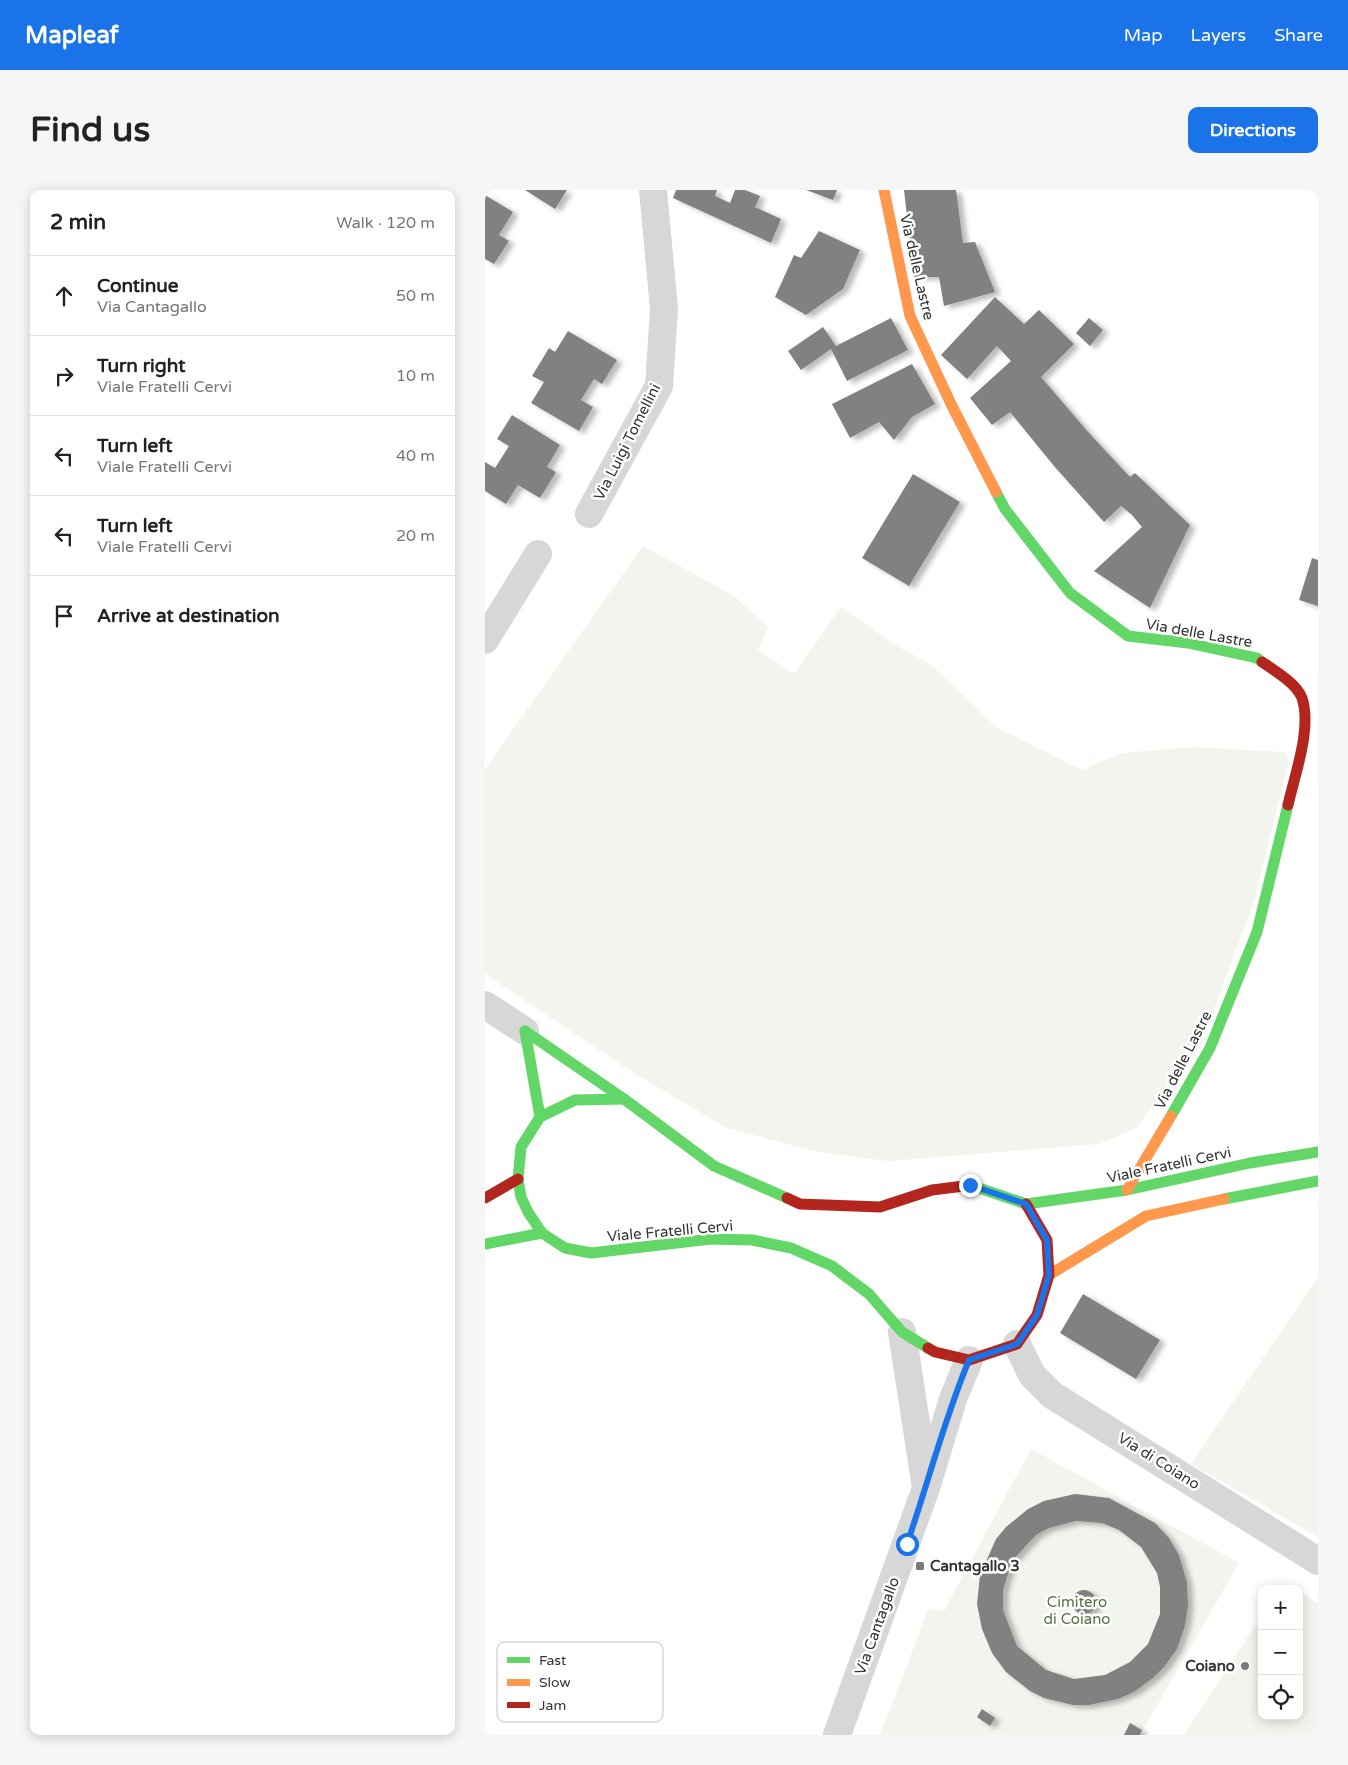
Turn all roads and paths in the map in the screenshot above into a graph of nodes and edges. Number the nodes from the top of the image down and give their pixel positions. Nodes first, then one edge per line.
1 (653, 190) edge
2 (885, 190) edge
3 (589, 514) dead end
4 (538, 554) dead end
5 (485, 640) edge
6 (1310, 696) edge
7 (485, 1004) edge
8 (525, 1031) junction
9 (624, 1099) junction
10 (540, 1117) junction
11 (1318, 1152) edge
12 (518, 1180) junction
13 (1318, 1181) edge
14 (1127, 1190) junction
15 (485, 1198) edge
16 (1026, 1204) junction
17 (542, 1233) junction
18 (485, 1244) edge
19 (1049, 1275) junction
20 (902, 1332) junction
21 (1017, 1344) junction
22 (969, 1360) junction
23 (927, 1488) junction
24 (1318, 1561) edge
25 (837, 1735) edge

1 - 3 street, Via Luigi Tomellini
2 - 6 main road, Via delle Lastre
4 - 5 street
6 - 14 main road, Via delle Lastre
7 - 8 street
8 - 9 main road, Viale Fratelli Cervi
8 - 10 main road
9 - 10 main road
9 - 16 main road, Viale Fratelli Cervi
10 - 12 main road, Viale Fratelli Cervi
11 - 14 main road, Viale Fratelli Cervi
12 - 15 main road
12 - 17 main road, Viale Fratelli Cervi
13 - 19 main road
14 - 16 main road, Viale Fratelli Cervi
16 - 19 main road
17 - 18 main road
17 - 20 main road, Viale Fratelli Cervi
19 - 21 main road
20 - 22 main road, Viale Fratelli Cervi
20 - 23 street, Via Cantagallo
21 - 22 main road
21 - 24 street, Via di Coiano
22 - 23 street, Via Cantagallo
23 - 25 street, Via Cantagallo

